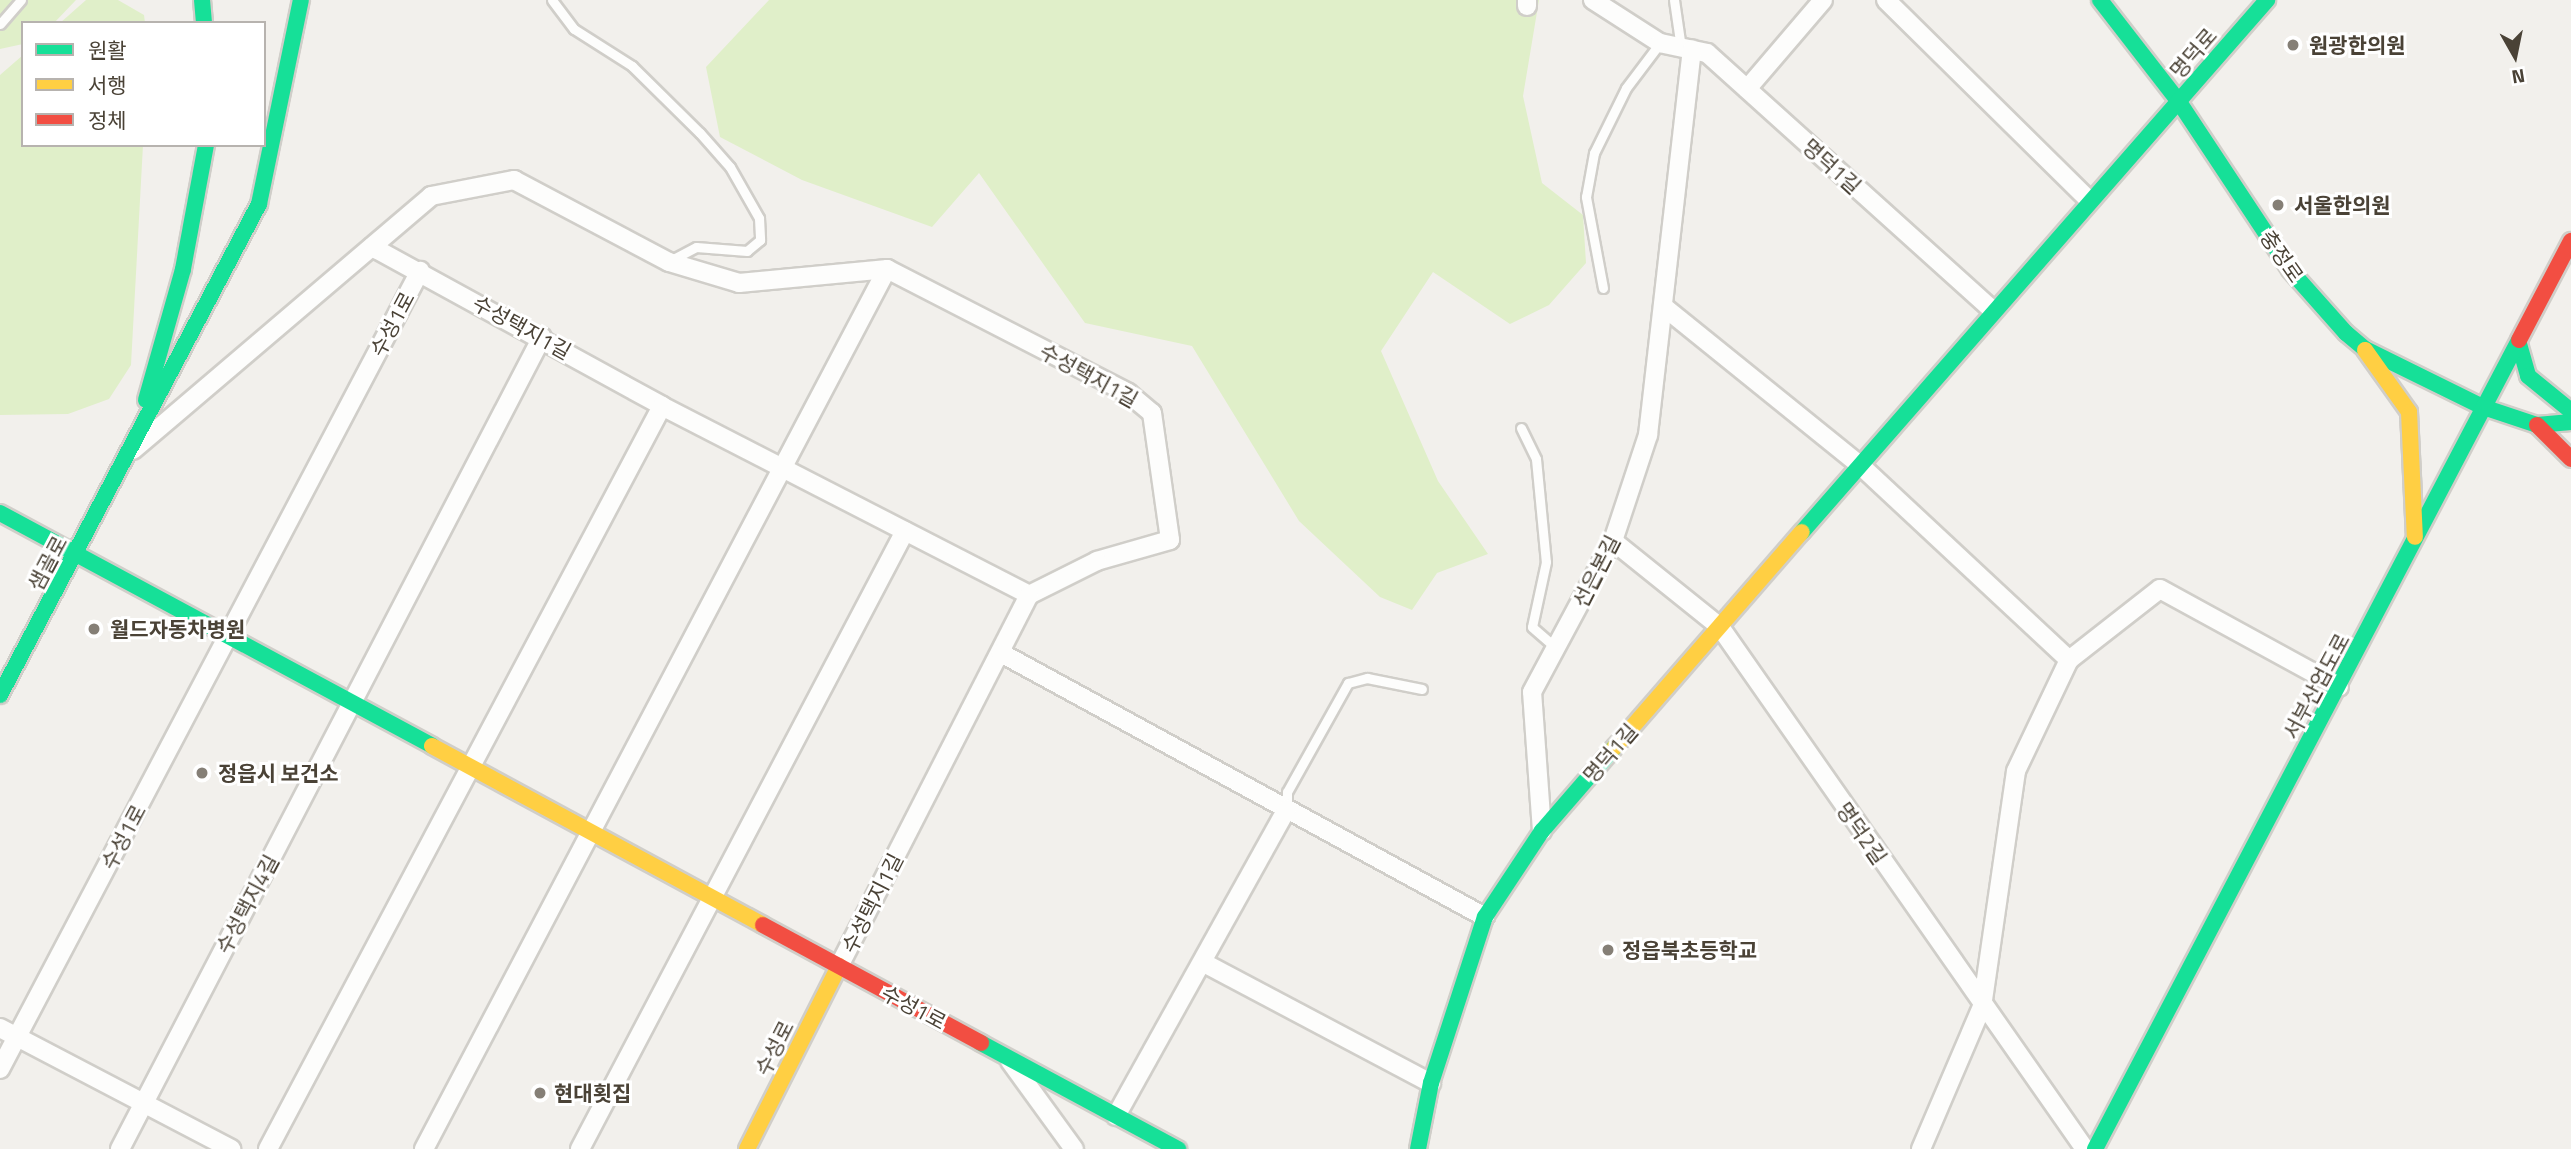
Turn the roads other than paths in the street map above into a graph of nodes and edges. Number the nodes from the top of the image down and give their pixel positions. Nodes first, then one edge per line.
1 (21, 0) edge
2 (202, 0) edge
3 (301, 0) edge
4 (552, 0) edge
5 (1592, 0) edge
6 (1674, 0) edge
7 (1823, 0) edge
8 (1886, 0) edge
9 (2101, 0) edge
10 (2267, 0) edge
11 (204, 21) edge
12 (0, 24) edge
13 (1660, 43) junction
14 (1687, 49) junction
15 (1747, 89) junction
16 (2179, 102) junction
17 (206, 147) edge
18 (2089, 200) junction
19 (2571, 242) edge
20 (372, 247) junction
21 (669, 261) junction
22 (887, 269) junction
23 (420, 271) junction
24 (1603, 288) dead end
25 (1664, 307) junction
26 (1992, 310) junction
27 (542, 337) junction
28 (2519, 344) junction
29 (2365, 349) junction
30 (662, 406) junction
31 (2483, 407) junction
32 (2571, 411) edge
33 (2571, 422) edge
34 (2537, 425) junction
35 (1521, 428) dead end
36 (132, 451) junction
37 (2571, 459) edge
38 (1860, 465) junction
39 (782, 467) junction
40 (0, 513) edge
41 (905, 531) junction
42 (1614, 541) junction
43 (2415, 543) junction
44 (76, 554) junction
45 (1029, 595) junction
46 (1720, 627) junction
47 (229, 637) junction
48 (1556, 648) junction
49 (1001, 653) junction
50 (2069, 660) junction
51 (2339, 687) junction
52 (1422, 689) dead end
53 (0, 695) edge
54 (352, 703) junction
55 (471, 767) junction
56 (1287, 809) junction
57 (1542, 831) junction
58 (590, 832) junction
59 (712, 897) junction
60 (1485, 917) junction
61 (1204, 962) junction
62 (839, 966) junction
63 (1982, 1007) junction
64 (0, 1028) edge
65 (17, 1037) junction
66 (1007, 1057) junction
67 (0, 1069) edge
68 (1431, 1083) junction
69 (143, 1105) junction
70 (1116, 1116) junction
71 (120, 1149) edge
72 (230, 1149) edge
73 (268, 1149) edge
74 (424, 1149) edge
75 (580, 1149) edge
76 (747, 1149) edge
77 (1074, 1149) edge
78 (1178, 1149) edge
79 (1418, 1149) edge
80 (1920, 1149) edge
81 (2085, 1149) edge
82 (2095, 1149) edge

1 - 12 lane
2 - 11 street
3 - 36 street
4 - 21 lane
5 - 13 street
6 - 14 lane
7 - 15 street
8 - 18 street
9 - 16 street, 충정로
10 - 16 street, 명덕로
13 - 14 street, 명덕1길
13 - 24 lane
14 - 15 street, 명덕1길
14 - 25 street, 선은본길
15 - 26 street, 명덕1길
16 - 18 street, 명덕1길
16 - 29 street, 충정로
17 - 36 street
18 - 26 street, 명덕1길
19 - 28 street, 서부산업도로
20 - 21 street
20 - 23 street, 수성택지1길
20 - 36 street
21 - 22 street
22 - 39 street
22 - 45 street, 수성택지1길
23 - 27 street, 수성택지1길
23 - 47 street, 수성1로
25 - 38 street
25 - 42 street, 선은본길
26 - 38 street, 명덕1길
27 - 30 street, 수성택지1길
27 - 54 street
28 - 31 street, 서부산업도로
28 - 32 street
29 - 31 street, 충정로
29 - 43 street
30 - 39 street, 수성택지1길
30 - 55 street
31 - 34 street, 충정로
31 - 43 street, 서부산업도로
33 - 34 street, 충정로
34 - 37 street, 충정로
35 - 48 lane
36 - 44 street, 샘골로
38 - 46 street, 명덕1길
38 - 50 street
39 - 41 street, 수성택지1길
39 - 58 street
40 - 44 street, 수성1로
41 - 45 street, 수성택지1길
41 - 59 street
42 - 46 street, 명덕2길
42 - 48 street, 선은본길
43 - 51 street, 서부산업도로
44 - 47 street, 수성1로
44 - 53 street, 샘골로
45 - 49 street, 수성택지1길
46 - 57 street, 명덕1길
46 - 63 street, 명덕2길
47 - 54 street, 수성1로
47 - 65 street, 수성1로
48 - 57 street, 선은본길
49 - 56 street
49 - 62 street, 수성택지1길
50 - 51 street
50 - 63 street
51 - 82 street, 서부산업도로
52 - 56 lane
54 - 55 street, 수성1로
54 - 69 street, 수성택지4길
55 - 58 street, 수성1로
55 - 73 street
56 - 60 street
56 - 61 street
57 - 60 street, 명덕1길
58 - 59 street, 수성1로
58 - 74 street
59 - 62 street, 수성1로
59 - 75 street
60 - 68 street, 명덕1길
61 - 68 street
61 - 70 street
62 - 66 street, 수성1로
62 - 76 street, 수성로
63 - 80 street
63 - 81 street, 명덕2길
64 - 65 street
65 - 67 street
65 - 69 street
66 - 70 street, 수성1로
66 - 77 street
68 - 79 street, 명덕1길
69 - 71 street, 수성택지4길
69 - 72 street
70 - 78 street, 수성1로

